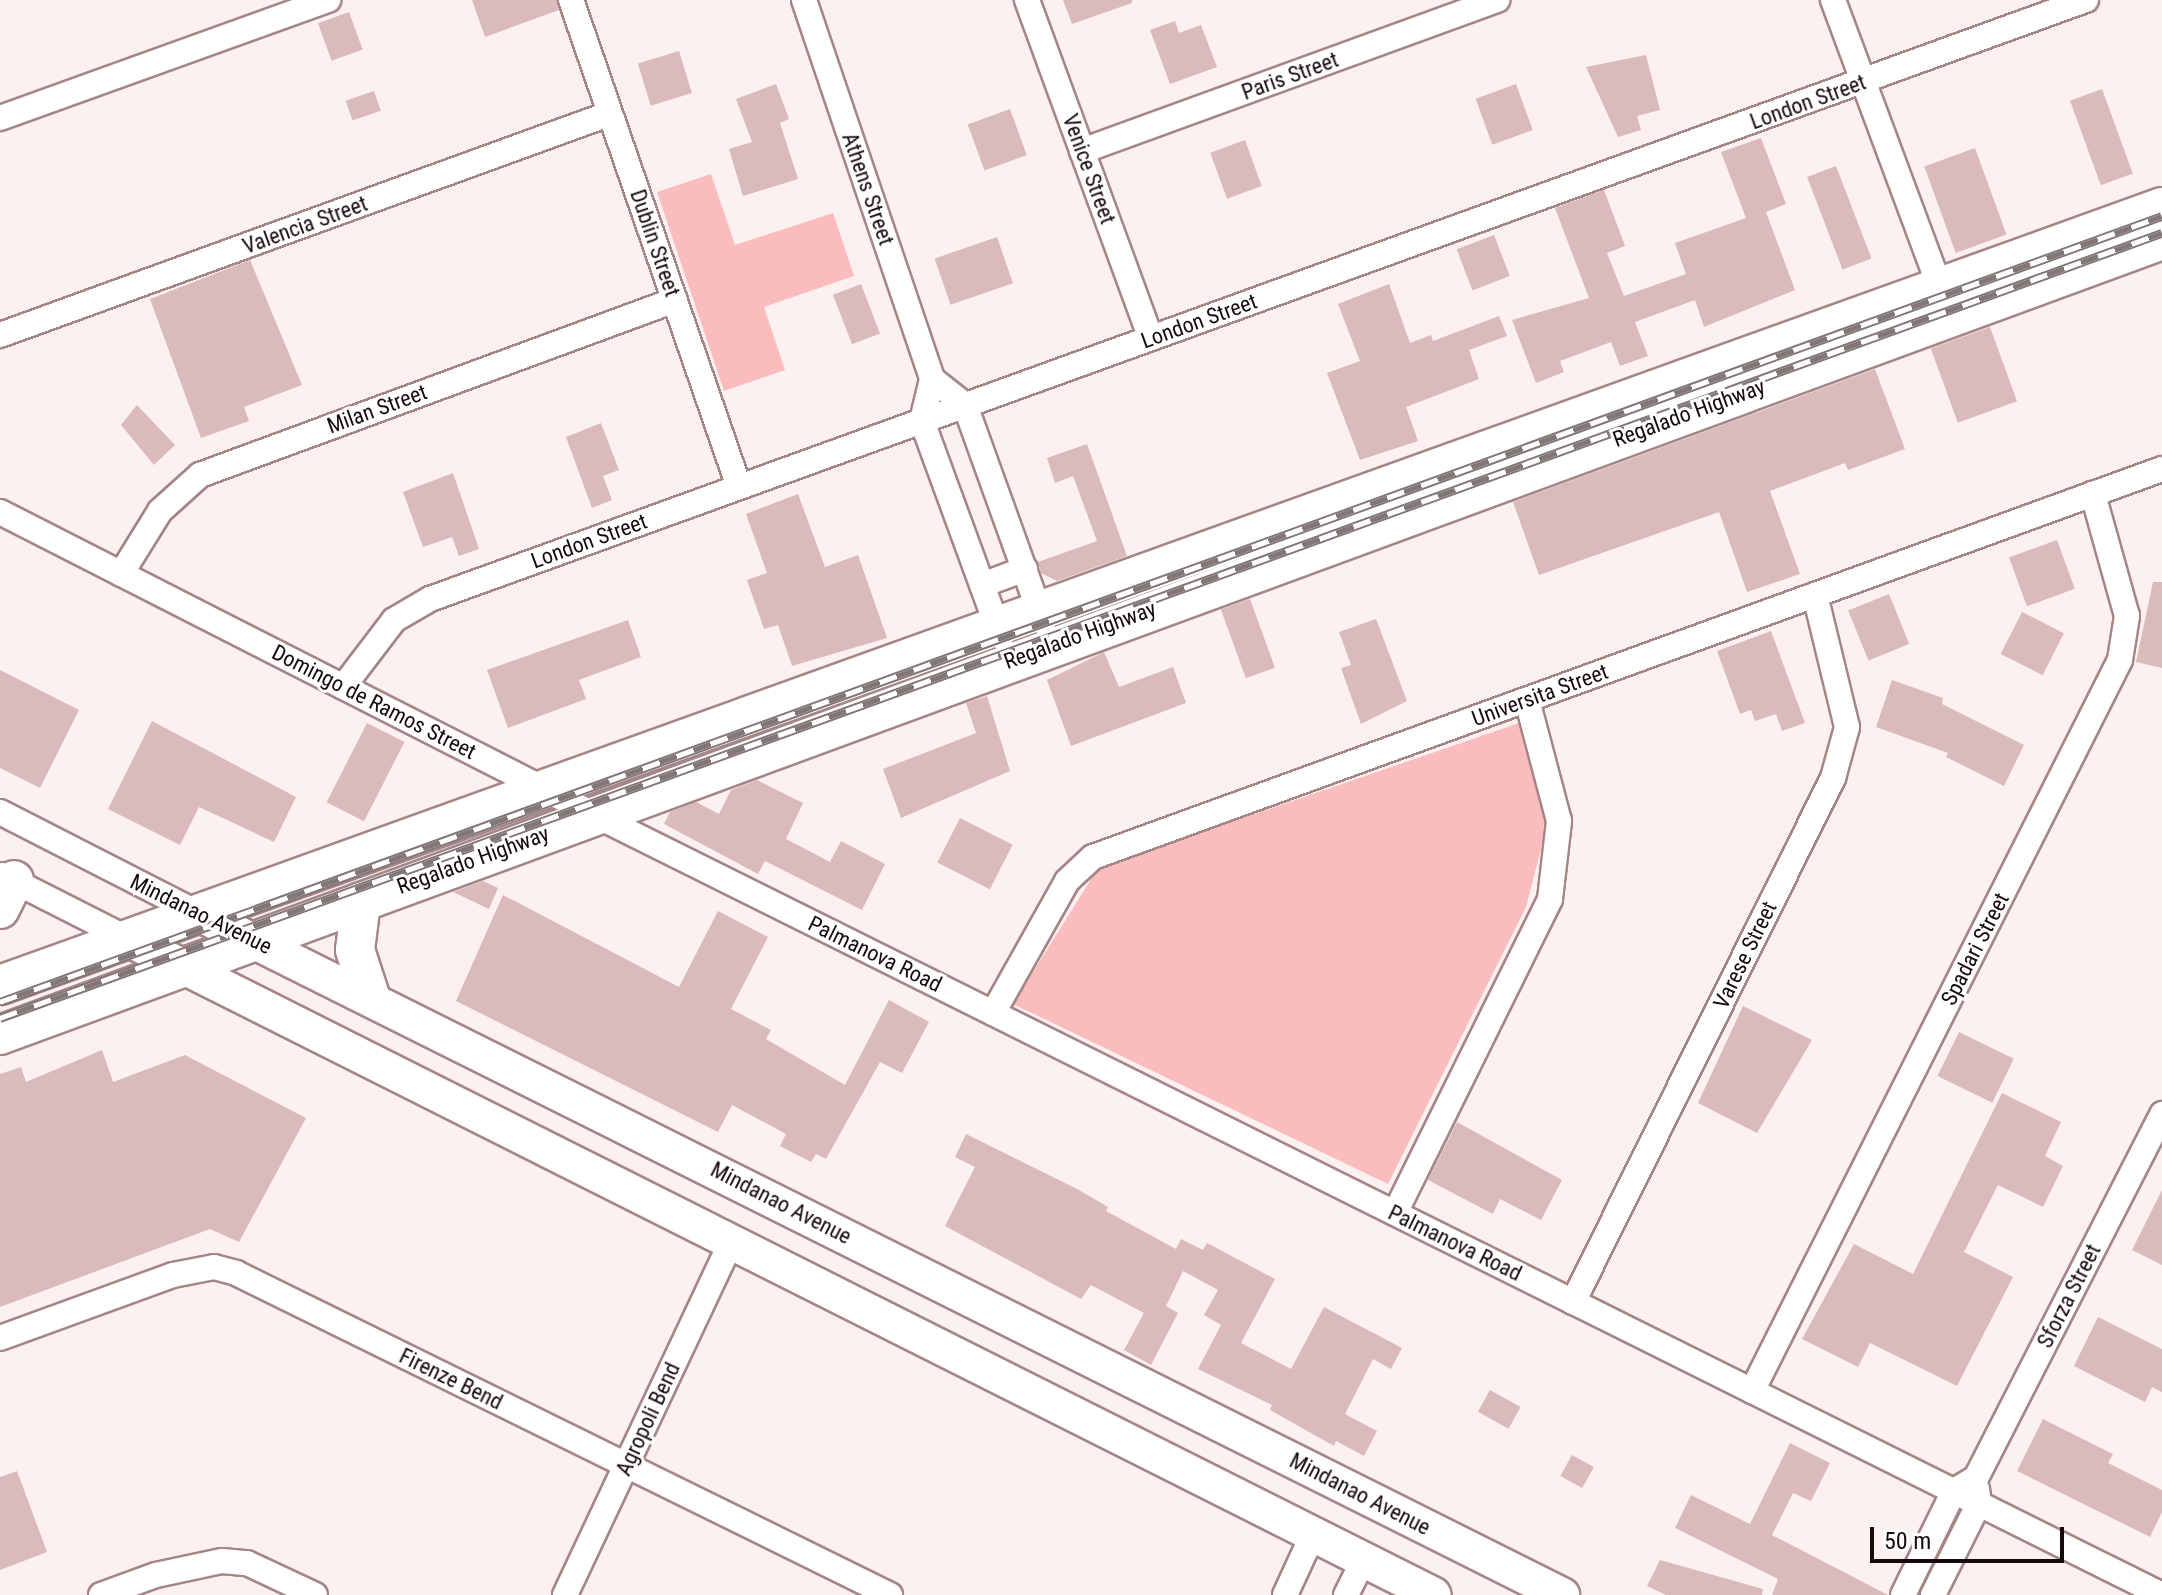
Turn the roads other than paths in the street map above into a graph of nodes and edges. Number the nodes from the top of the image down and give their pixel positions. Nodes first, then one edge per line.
1 (328, 0) edge
2 (571, 0) edge
3 (804, 0) edge
4 (1027, 0) edge
5 (1497, 0) edge
6 (1833, 0) edge
7 (2086, 0) edge
8 (1864, 82) junction
9 (609, 114) junction
10 (0, 118) edge
11 (1082, 151) junction
12 (2162, 207) edge
13 (2162, 240) edge
14 (1940, 287) junction
15 (675, 300) junction
16 (0, 335) edge
17 (1151, 338) junction
18 (932, 379) junction
19 (965, 405) junction
20 (922, 421) junction
21 (2162, 469) edge
22 (739, 487) junction
23 (2093, 494) junction
24 (0, 512) edge
25 (1025, 569) junction
26 (121, 574) junction
27 (982, 585) junction
28 (1815, 595) junction
29 (1045, 628) junction
30 (1004, 644) junction
31 (343, 687) junction
32 (1527, 700) junction
33 (547, 789) junction
34 (0, 812) edge
35 (595, 815) junction
36 (5, 888) edge
37 (748, 891) joint
38 (361, 902) junction
39 (199, 914) junction
40 (128, 939) junction
41 (255, 940) junction
42 (183, 967) junction
43 (0, 985) edge
44 (370, 996) junction
45 (993, 1013) junction
46 (0, 1035) edge
47 (2162, 1114) edge
48 (1395, 1213) junction
49 (731, 1243) junction
50 (1573, 1302) junction
51 (0, 1338) edge
52 (1752, 1391) junction
53 (626, 1465) junction
54 (1976, 1478) junction
55 (1954, 1491) junction
56 (1979, 1503) junction
57 (1313, 1534) junction
58 (1364, 1559) junction
59 (101, 1595) edge
60 (315, 1595) edge
61 (565, 1595) edge
62 (890, 1595) edge
63 (1285, 1595) edge
64 (1346, 1595) edge
65 (1434, 1595) edge
66 (1562, 1595) edge
67 (1903, 1595) edge
68 (1933, 1595) edge
69 (2162, 1595) edge

1 - 10 street
2 - 9 street, Dublin Street
3 - 18 street, Athens Street
4 - 11 street, Venice Street
5 - 11 street, Paris Street
6 - 8 street
7 - 8 street, London Street
8 - 14 street
8 - 17 street, London Street
9 - 15 street, Dublin Street
9 - 16 street, Valencia Street
11 - 17 street, Venice Street
12 - 14 main road, Regalado Highway
13 - 29 main road, Regalado Highway
14 - 29 main road, Regalado Highway
15 - 22 street, Dublin Street
15 - 26 street, Milan Street
17 - 19 street, London Street
18 - 19 street
18 - 20 street
19 - 20 street, London Street
19 - 25 street
20 - 22 street, London Street
20 - 27 street
21 - 23 street, Universita Street
22 - 31 street, London Street
23 - 28 street, Universita Street
23 - 52 street, Spadari Street
24 - 26 street, Domingo de Ramos Street
25 - 27 street
25 - 29 street
26 - 31 street, Domingo de Ramos Street
27 - 30 street
28 - 32 street, Universita Street
28 - 50 street, Varese Street
29 - 30 main road, Regalado Highway
30 - 33 main road, Regalado Highway
30 - 35 main road, Regalado Highway
31 - 33 street, Domingo de Ramos Street
32 - 45 street, Universita Street
32 - 48 street
33 - 35 street, Domingo de Ramos Street
33 - 39 main road, Regalado Highway
34 - 39 street, Mindanao Avenue
35 - 37 street, Domingo de Ramos Street
35 - 38 main road, Regalado Highway
36 - 40 street
37 - 45 street, Palmanova Road
38 - 41 main road, Regalado Highway
38 - 44 main road
39 - 40 main road, Regalado Highway
39 - 41 main road, Mindanao Avenue
40 - 42 main road
40 - 43 main road, Regalado Highway
41 - 42 main road, Regalado Highway
41 - 44 main road, Mindanao Avenue
42 - 46 main road, Regalado Highway
42 - 49 main road
44 - 66 main road, Mindanao Avenue
45 - 48 street, Palmanova Road
47 - 54 street, Sforza Street
48 - 50 street, Palmanova Road
49 - 53 street, Agropoli Bend
49 - 57 main road
50 - 52 street, Palmanova Road
51 - 53 street, Firenze Bend
52 - 55 street, Palmanova Road
53 - 61 street, Agropoli Bend
53 - 62 street, Firenze Bend
54 - 55 street
54 - 56 street
55 - 56 street, Palmanova Road
55 - 67 street
56 - 68 street
56 - 69 street, Palmanova Road
57 - 58 main road
57 - 63 street
58 - 64 street
58 - 65 main road
59 - 60 street

